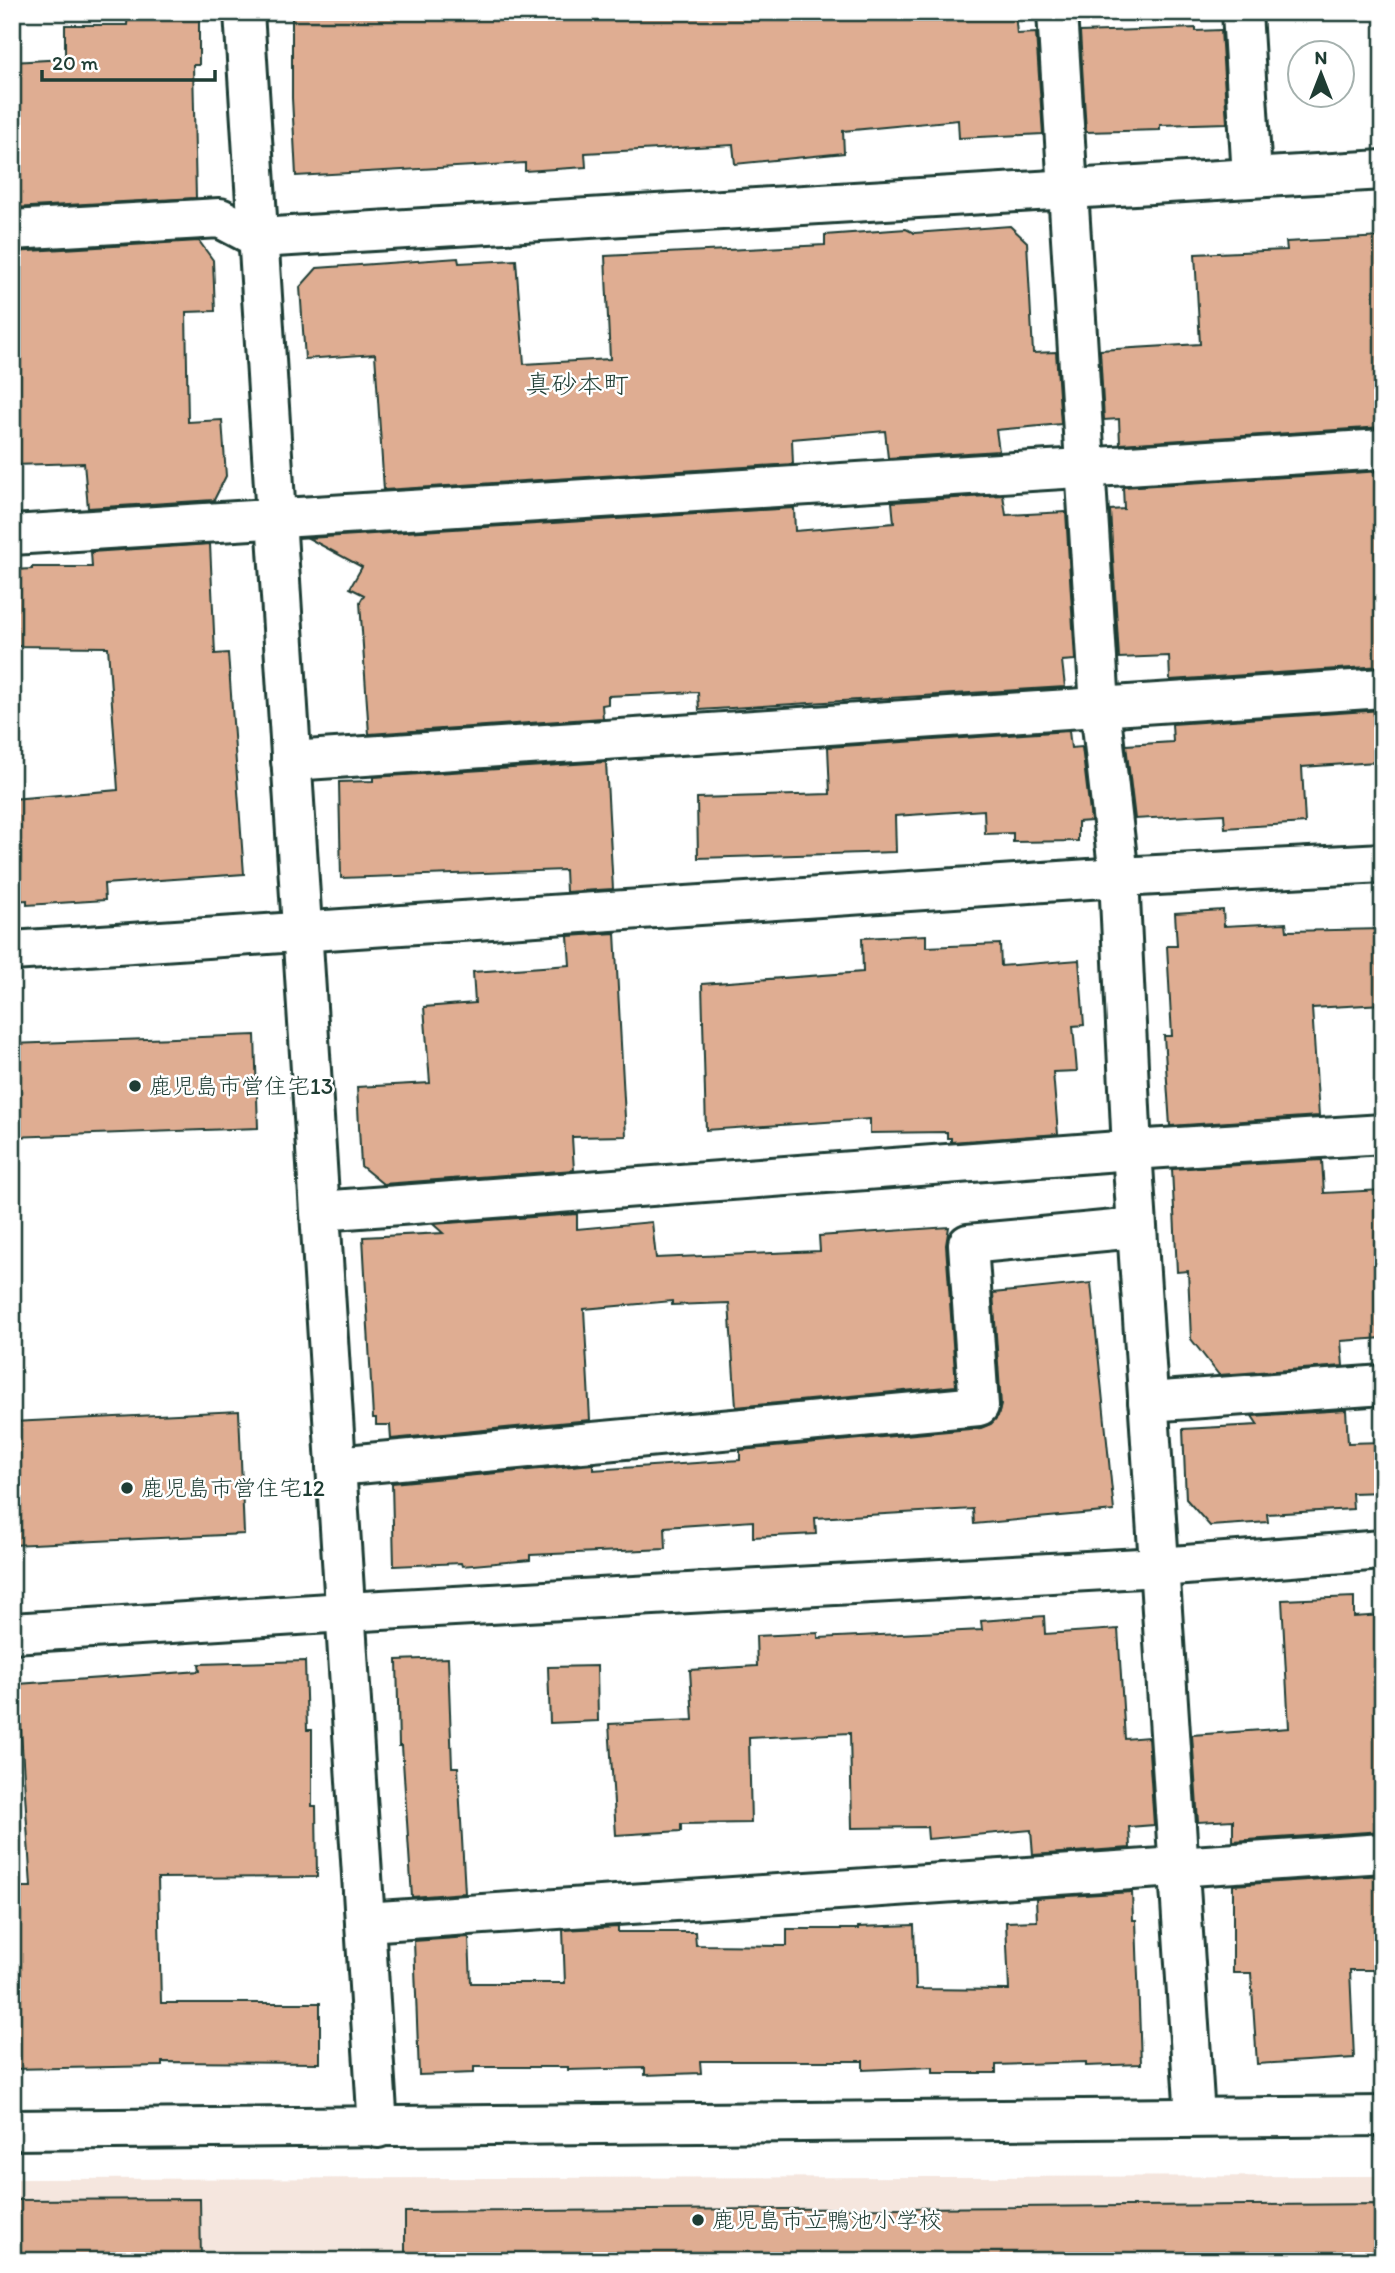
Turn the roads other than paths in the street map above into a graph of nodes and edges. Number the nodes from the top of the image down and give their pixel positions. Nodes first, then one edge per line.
1 (244, 12) edge
2 (1057, 12) edge
3 (1242, 12) edge
4 (1383, 170) edge
5 (1252, 177) junction
6 (1068, 189) junction
7 (12, 230) edge
8 (258, 238) junction
9 (1383, 449) edge
10 (1085, 468) junction
11 (276, 519) junction
12 (12, 536) edge
13 (1383, 688) edge
14 (1100, 707) junction
15 (291, 761) junction
16 (1383, 863) edge
17 (1119, 877) junction
18 (303, 932) junction
19 (12, 951) edge
20 (1383, 1134) edge
21 (1132, 1150) junction
22 (320, 1211) junction
23 (1136, 1228) junction
24 (1383, 1385) edge
25 (1148, 1402) junction
26 (336, 1466) junction
27 (1383, 1550) edge
28 (1158, 1567) junction
29 (345, 1612) junction
30 (12, 1633) edge
31 (1383, 1853) edge
32 (1179, 1868) junction
33 (365, 1922) junction
34 (1383, 2116) edge
35 (1195, 2117) junction
36 (378, 2128) junction
37 (12, 2130) edge

1 - 8 street
2 - 6 street
3 - 5 street
4 - 5 street
5 - 6 street
6 - 8 street
6 - 10 street
7 - 8 street
8 - 11 street
9 - 10 street
10 - 11 street
10 - 14 street
11 - 12 street
11 - 15 street
13 - 14 street
14 - 15 street
14 - 17 street
15 - 18 street
16 - 17 street
17 - 18 street
17 - 21 street
18 - 19 street
18 - 22 street
20 - 21 street
21 - 22 street
21 - 23 street
22 - 26 street
23 - 25 street
23 - 26 street
24 - 25 street
25 - 28 street
26 - 29 street
27 - 28 street
28 - 29 street
28 - 32 street
29 - 30 street
29 - 33 street
31 - 32 street
32 - 33 street
32 - 35 street
33 - 36 street
34 - 35 street
35 - 36 street
36 - 37 street

